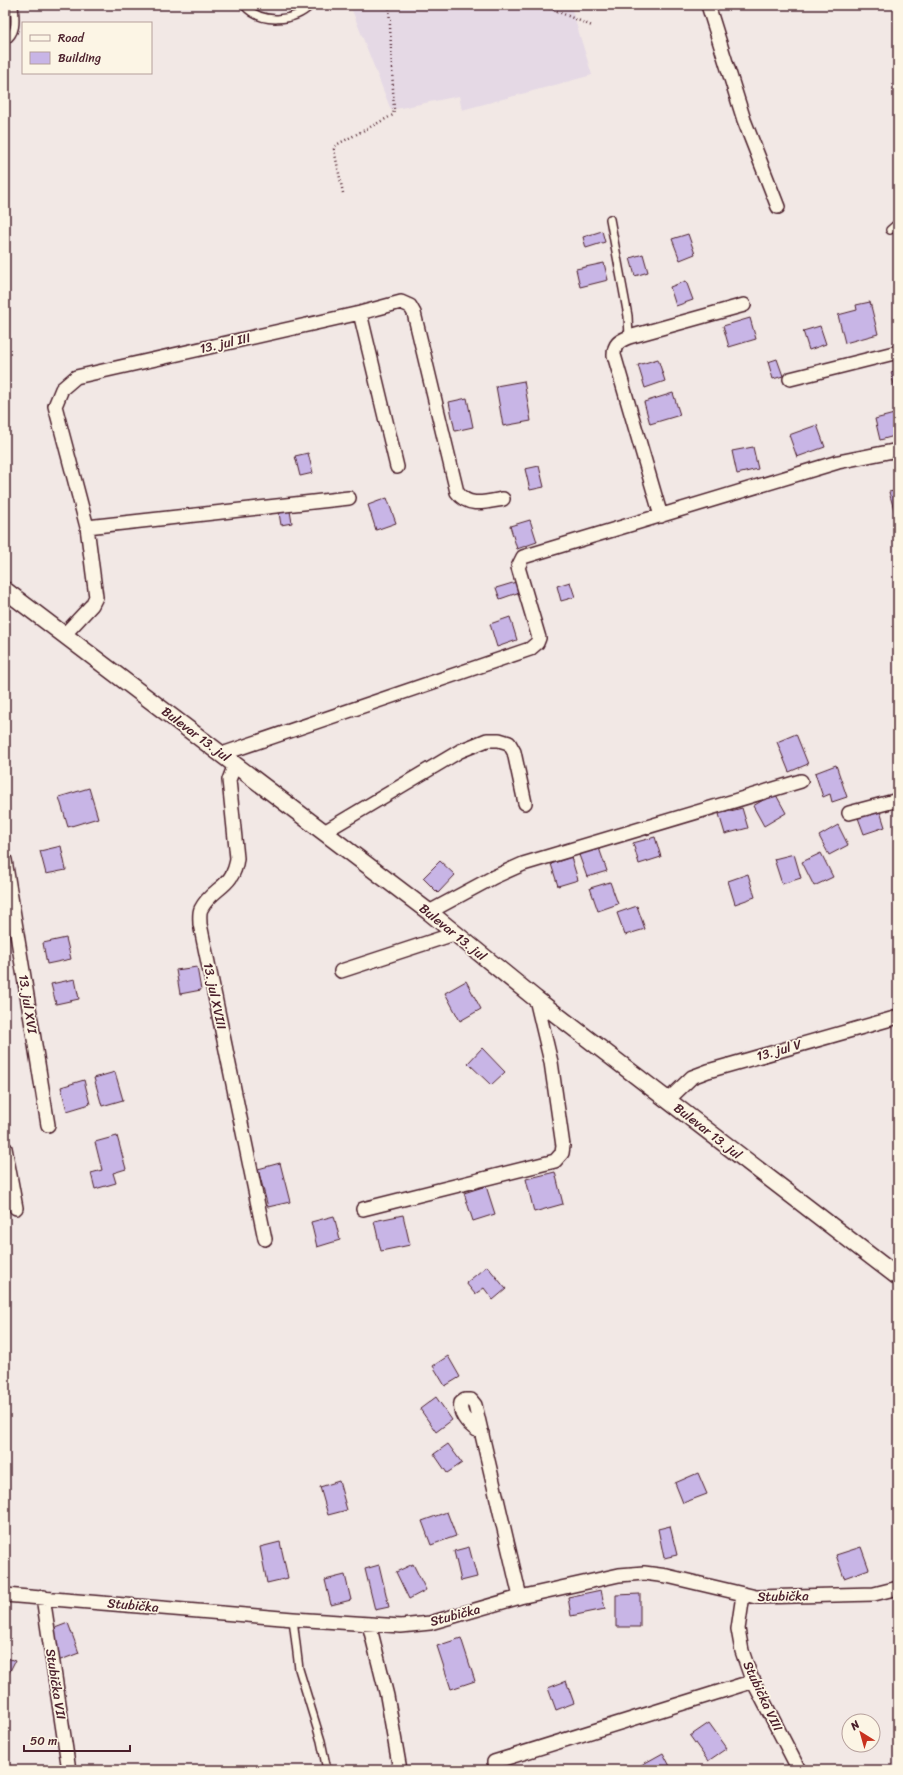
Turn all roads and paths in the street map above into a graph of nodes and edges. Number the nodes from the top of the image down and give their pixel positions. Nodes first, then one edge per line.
1 (14, 5) edge
2 (244, 5) edge
3 (311, 5) edge
4 (389, 5) edge
5 (542, 5) edge
6 (708, 5) edge
7 (592, 26) dead end
8 (5, 41) edge
9 (342, 193) dead end
10 (778, 207) dead end
11 (610, 219) dead end
12 (898, 223) edge
13 (890, 230) dead end
14 (744, 305) dead end
15 (360, 313) junction
16 (629, 337) junction
17 (898, 352) edge
18 (790, 379) dead end
19 (898, 450) edge
20 (397, 467) dead end
21 (348, 498) dead end
22 (503, 499) dead end
23 (661, 516) junction
24 (87, 527) junction
25 (5, 590) edge
26 (65, 634) junction
27 (222, 754) junction
28 (235, 764) junction
29 (801, 781) dead end
30 (898, 800) edge
31 (525, 803) dead end
32 (849, 813) dead end
33 (324, 832) junction
34 (5, 860) edge
35 (429, 912) junction
36 (454, 934) junction
37 (341, 971) dead end
38 (536, 999) junction
39 (898, 1017) edge
40 (668, 1100) junction
41 (48, 1125) dead end
42 (5, 1148) edge
43 (16, 1208) dead end
44 (364, 1209) dead end
45 (265, 1239) dead end
46 (898, 1277) edge
47 (482, 1433) dead end
48 (898, 1588) edge
49 (5, 1595) edge
50 (742, 1595) junction
51 (520, 1597) junction
52 (43, 1598) junction
53 (293, 1619) junction
54 (369, 1624) junction
55 (754, 1681) junction
56 (494, 1762) dead end
57 (69, 1770) edge
58 (327, 1770) edge
59 (400, 1770) edge
60 (799, 1770) edge

1 - 8 lane
2 - 3 lane
4 - 9 path
5 - 7 path
6 - 10 street
11 - 16 lane
12 - 13 lane
14 - 16 street
15 - 20 street
15 - 22 street, 13. jul III
15 - 24 street, 13. jul III
16 - 23 street
17 - 18 street
19 - 23 street
21 - 24 street
23 - 27 street
24 - 26 street, 13. jul III
25 - 26 street, Bulevar 13. jul
26 - 27 street, Bulevar 13. jul
27 - 28 street, Bulevar 13. jul
28 - 33 street, Bulevar 13. jul
28 - 45 street, 13. jul XVIII
29 - 35 street
30 - 32 street
31 - 33 street
33 - 35 street, Bulevar 13. jul
34 - 41 street, 13. jul XVI
35 - 36 street, Bulevar 13. jul
36 - 37 street
36 - 38 street, Bulevar 13. jul
38 - 40 street, Bulevar 13. jul
38 - 44 street
39 - 40 street, 13. jul V
40 - 46 street, Bulevar 13. jul
42 - 43 street
47 - 51 street
48 - 50 street, Stubička
49 - 52 street, Stubička
50 - 51 street, Stubička
50 - 55 street, Stubička VIII
51 - 54 street, Stubička
52 - 53 street, Stubička
52 - 57 street, Stubička VII
53 - 54 street, Stubička
53 - 58 lane
54 - 59 street
55 - 56 street
55 - 60 street, Stubička VIII

